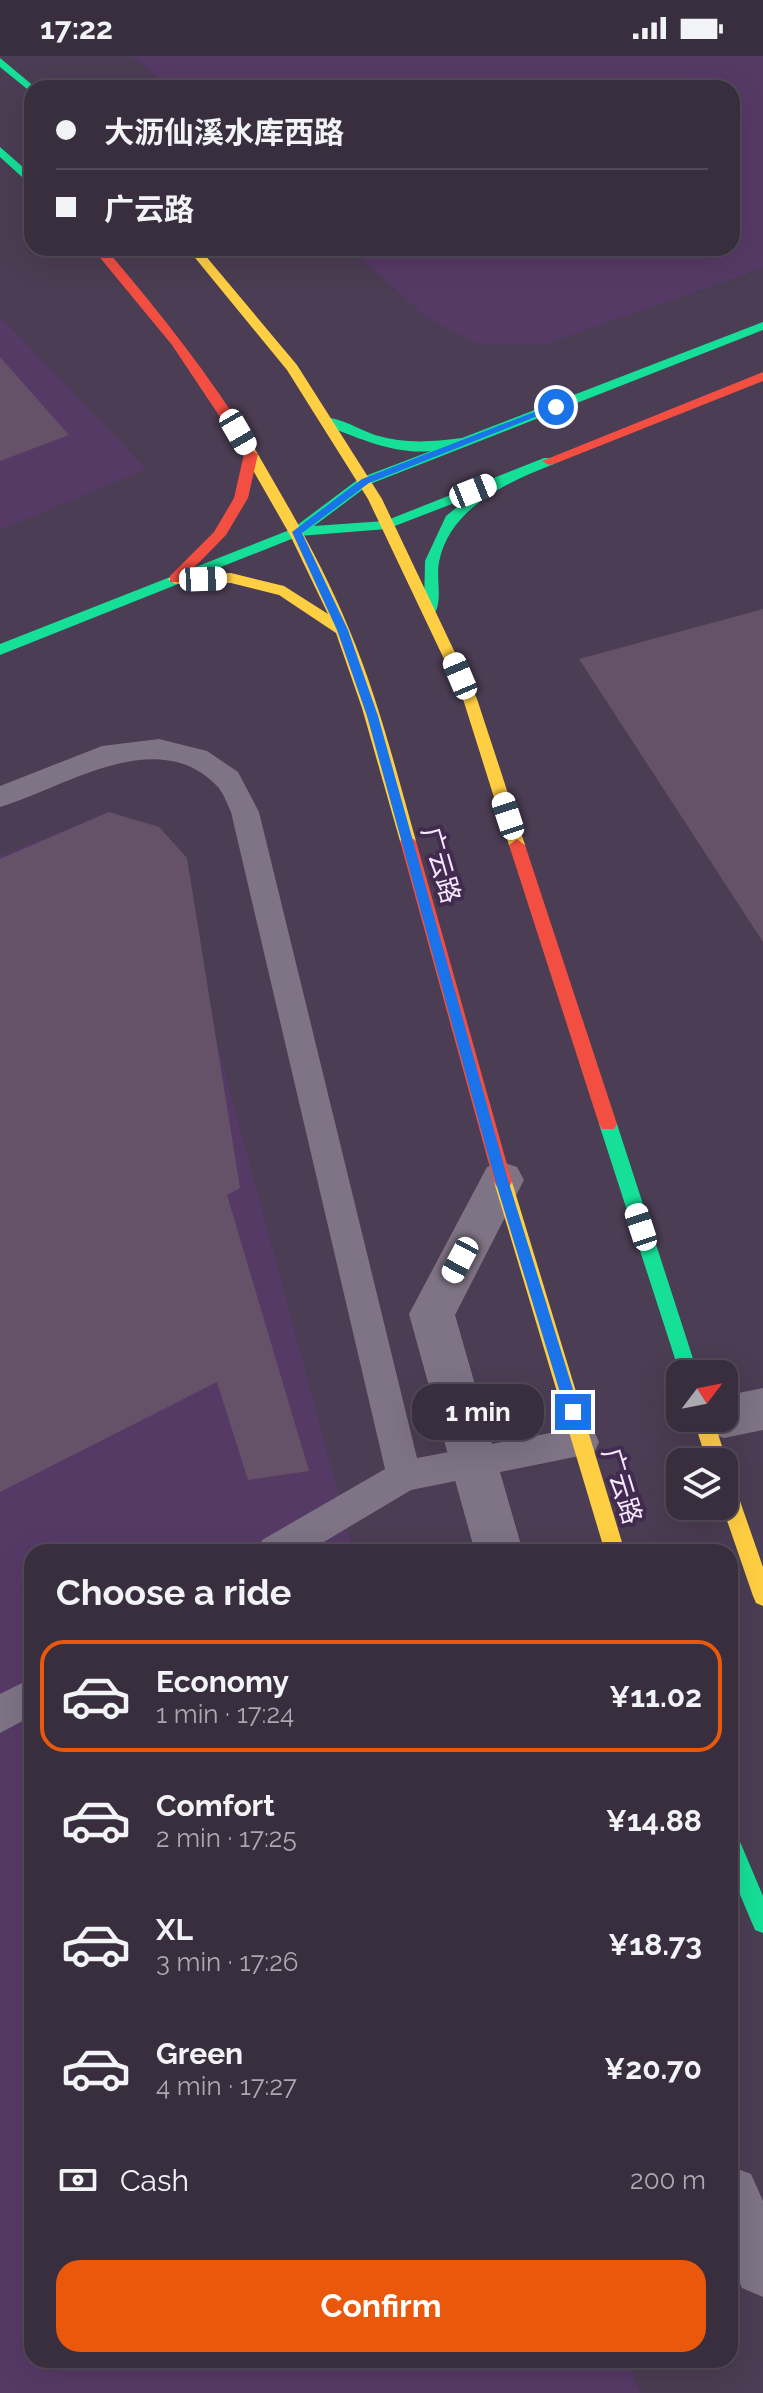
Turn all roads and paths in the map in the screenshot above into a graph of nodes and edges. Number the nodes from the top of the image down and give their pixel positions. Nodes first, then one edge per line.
1 (0, 61) edge
2 (24, 83) edge
3 (0, 150) edge
4 (24, 174) edge
5 (105, 256) edge
6 (200, 256) edge
7 (763, 326) edge
8 (763, 376) edge
9 (327, 421) junction
10 (467, 442) junction
11 (251, 454) junction
12 (501, 480) junction
13 (365, 481) junction
14 (387, 525) junction
15 (297, 532) junction
16 (175, 579) junction
17 (431, 608) junction
18 (342, 630) junction
19 (0, 650) edge
20 (0, 797) edge
21 (502, 1180) junction
22 (684, 1360) edge
23 (763, 1409) edge
24 (738, 1418) edge
25 (582, 1442) junction
26 (472, 1463) junction
27 (404, 1476) junction
28 (736, 1520) edge
29 (289, 1544) edge
30 (497, 1544) edge
31 (613, 1544) edge
32 (763, 1596) edge
33 (24, 1701) edge
34 (0, 1715) edge
35 (738, 1864) edge
36 (763, 1922) edge
37 (738, 2212) edge
38 (763, 2267) edge

1 - 2 main road
3 - 4 main road
5 - 11 main road, 广云路
6 - 9 main road
7 - 10 main road
8 - 12 main road
9 - 10 main road
9 - 13 main road
10 - 13 main road
11 - 15 main road, 广云路
11 - 16 main road
12 - 14 main road
12 - 17 main road
13 - 14 main road
13 - 15 main road
14 - 15 main road
14 - 17 main road
15 - 16 main road
15 - 18 main road, 广云路
16 - 18 main road
16 - 19 main road
17 - 22 main road
18 - 21 main road, 广云路
20 - 27 lane
21 - 25 main road, 广云路
21 - 26 street
23 - 24 street
25 - 26 lane
25 - 31 main road, 广云路
26 - 27 lane
26 - 30 street
27 - 29 lane
28 - 32 main road
33 - 34 lane
35 - 36 main road
37 - 38 street

